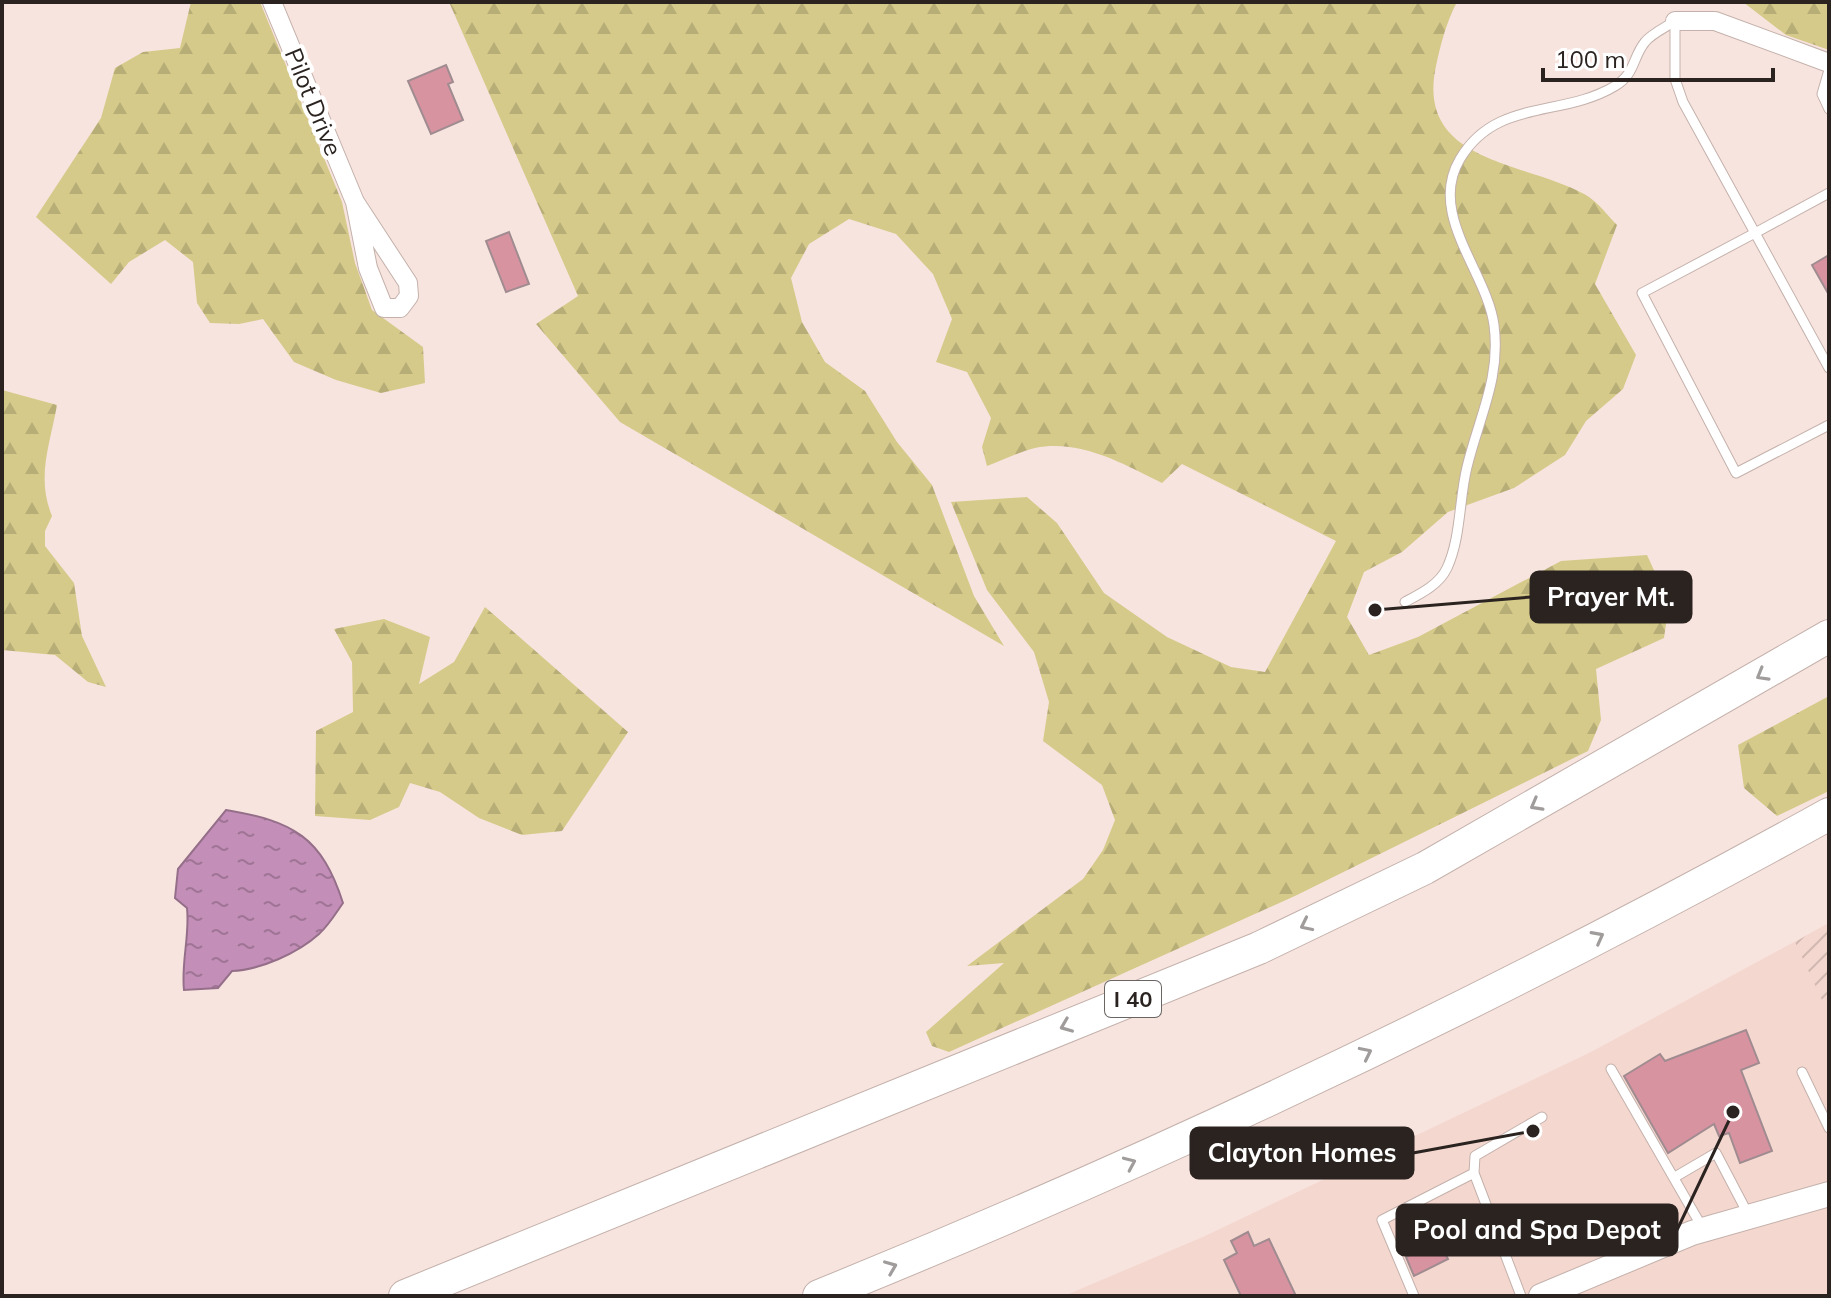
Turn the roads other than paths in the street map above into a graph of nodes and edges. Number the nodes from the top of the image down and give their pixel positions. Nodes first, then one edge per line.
1 (272, 2) edge
2 (1675, 21) junction
3 (1829, 63) edge
4 (1829, 70) edge
5 (1829, 109) edge
6 (1829, 193) edge
7 (355, 202) junction
8 (1755, 233) junction
9 (1829, 368) edge
10 (1829, 425) edge
11 (1405, 602) dead end
12 (1829, 636) edge
13 (1829, 814) edge
14 (1611, 1069) dead end
15 (1802, 1072) dead end
16 (1542, 1117) dead end
17 (1829, 1128) edge
18 (1474, 1173) junction
19 (1675, 1177) junction
20 (1829, 1194) edge
21 (1749, 1217) junction
22 (1704, 1230) junction
23 (405, 1296) edge
24 (819, 1296) edge
25 (1414, 1296) edge
26 (1521, 1296) edge
27 (1541, 1296) edge

1 - 7 street, Pilot Drive
2 - 3 street
2 - 8 lane
2 - 11 lane
4 - 5 lane
6 - 8 lane
7 - 7 street, Pilot Drive
8 - 9 lane
8 - 10 lane
12 -> 23 highway, I 40
24 -> 13 highway
14 - 19 lane
15 - 17 lane
16 - 18 lane
18 - 25 lane
18 - 26 lane
19 - 21 lane
19 - 22 lane
20 - 21 main road
21 - 22 main road
22 - 27 main road

